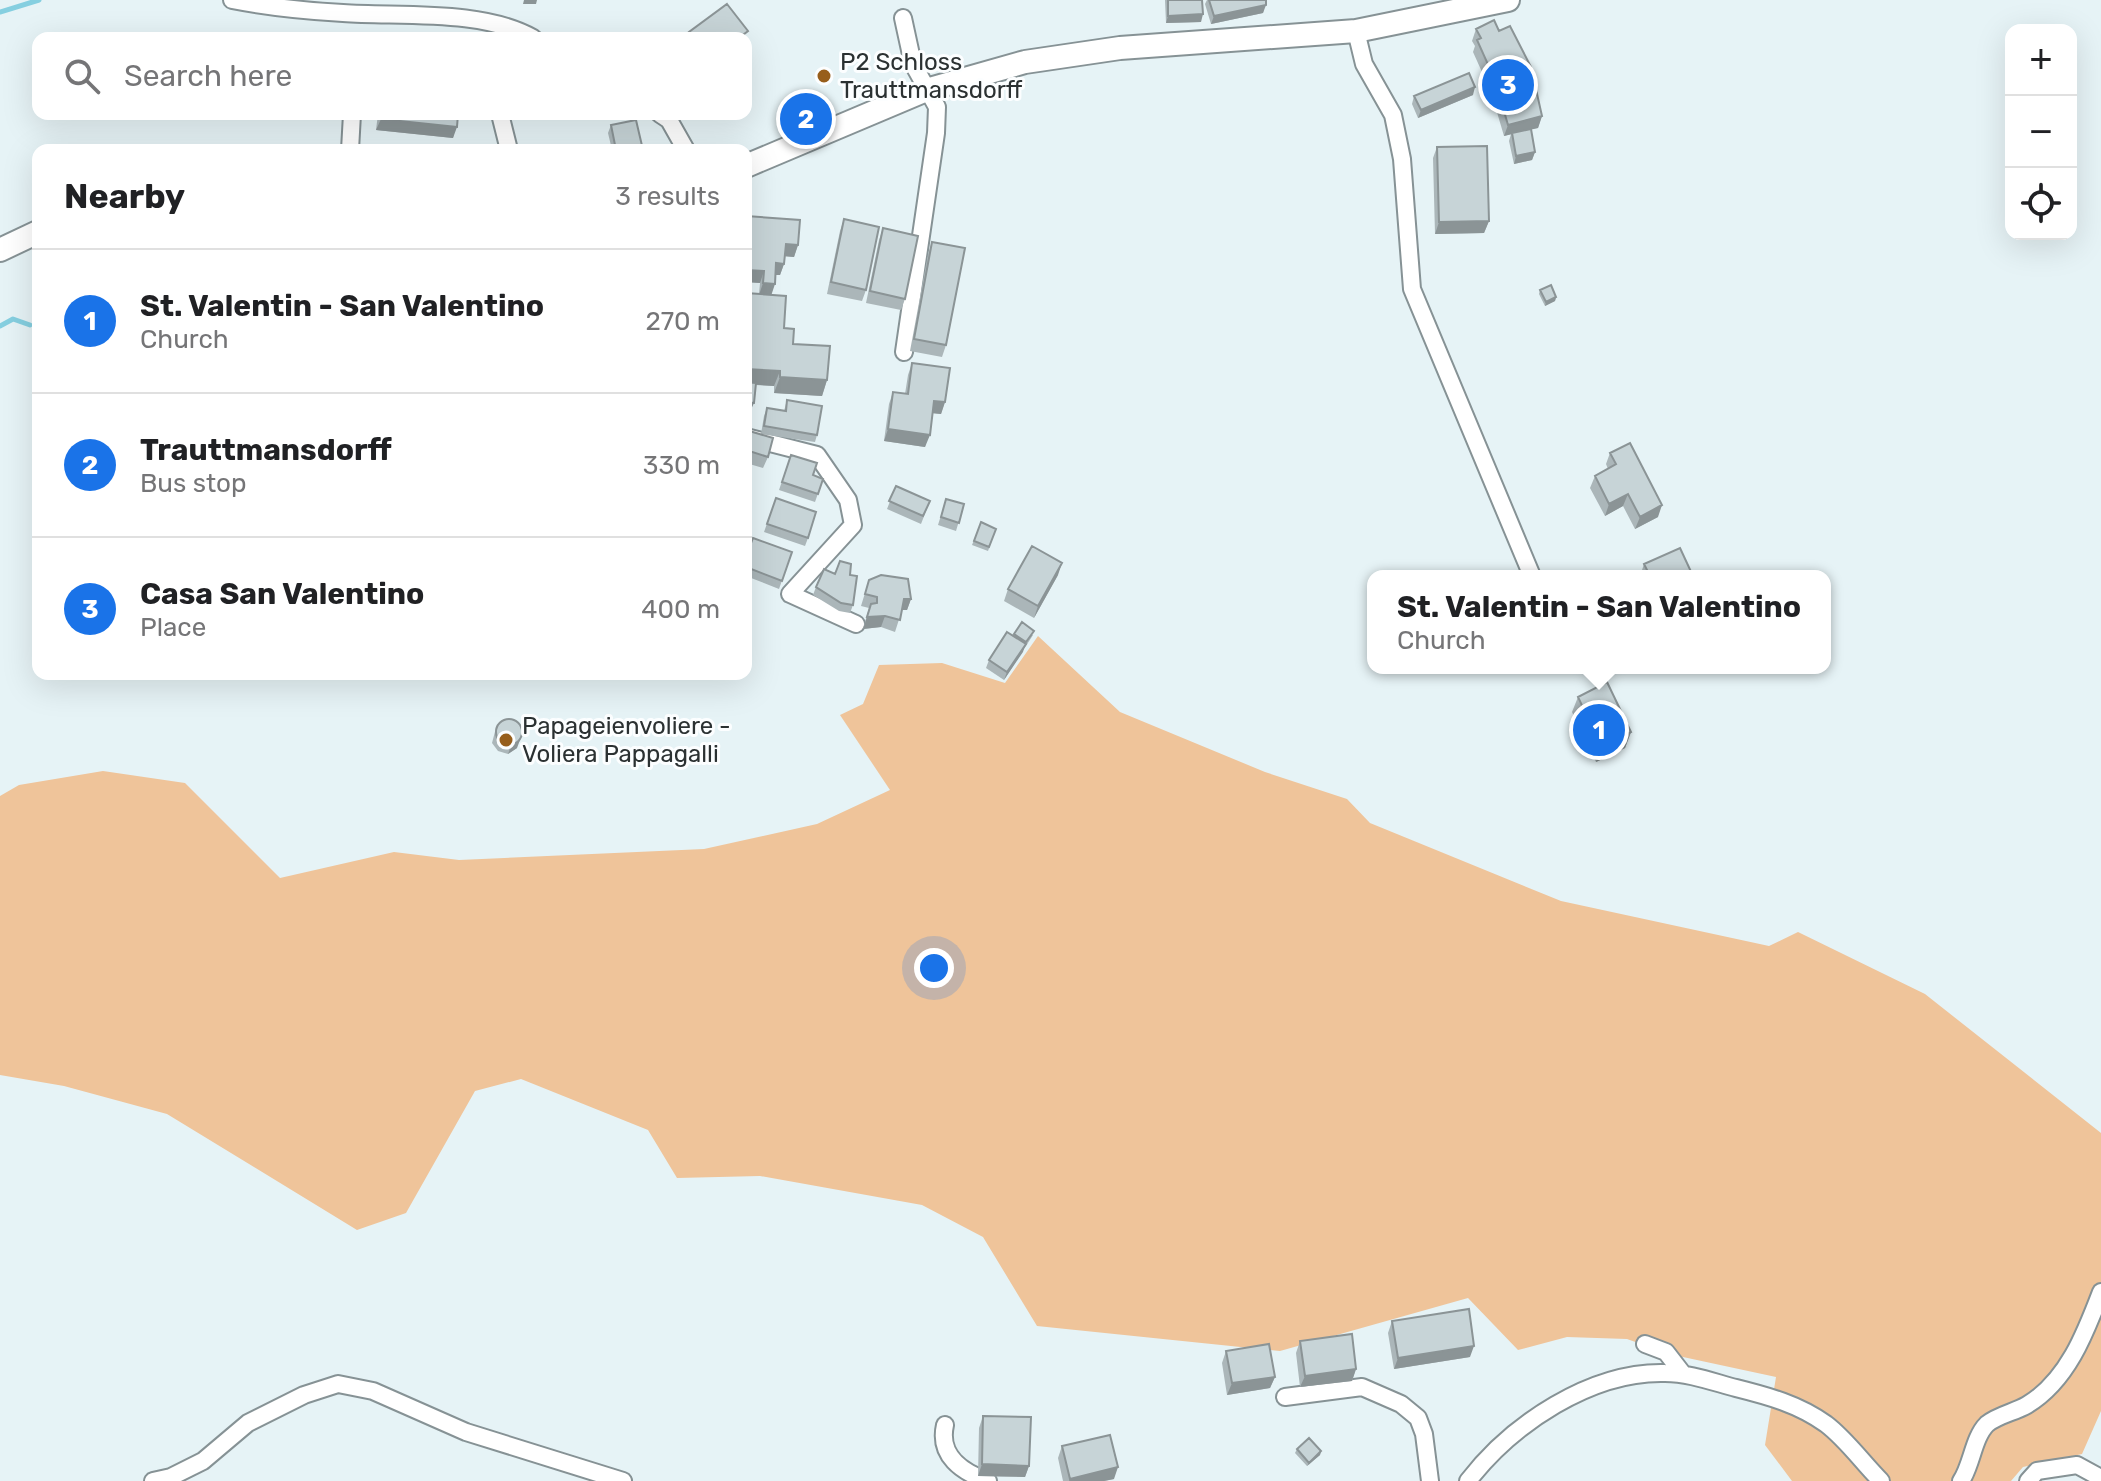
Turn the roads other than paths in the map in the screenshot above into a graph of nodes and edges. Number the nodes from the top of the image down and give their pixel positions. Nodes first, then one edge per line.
1 (232, 0) edge
2 (1508, 0) edge
3 (1459, 4) edge
4 (903, 18) dead end
5 (1356, 31) junction
6 (515, 32) edge
7 (926, 90) junction
8 (352, 120) edge
9 (502, 120) edge
10 (666, 120) edge
11 (350, 144) edge
12 (508, 144) edge
13 (682, 144) edge
14 (752, 163) edge
15 (32, 235) edge
16 (0, 250) edge
17 (904, 352) dead end
18 (752, 439) edge
19 (1529, 570) edge
20 (856, 624) dead end
21 (2101, 1292) edge
22 (1645, 1344) dead end
23 (1683, 1374) junction
24 (1285, 1397) dead end
25 (945, 1425) dead end
26 (2101, 1478) edge
27 (153, 1481) edge
28 (623, 1481) edge
29 (988, 1481) edge
30 (1430, 1481) edge
31 (1468, 1481) edge
32 (1881, 1481) edge
33 (1961, 1481) edge
34 (2028, 1481) edge

1 - 6 street
2 - 3 main road
3 - 5 main road
4 - 7 street
5 - 7 main road
5 - 19 street
7 - 14 main road
7 - 17 street
8 - 11 street
9 - 12 street
10 - 13 street
15 - 16 main road
18 - 20 street
21 - 33 street
22 - 23 street
23 - 31 street
23 - 32 street
24 - 30 street
25 - 29 street
26 - 34 street
27 - 28 street

